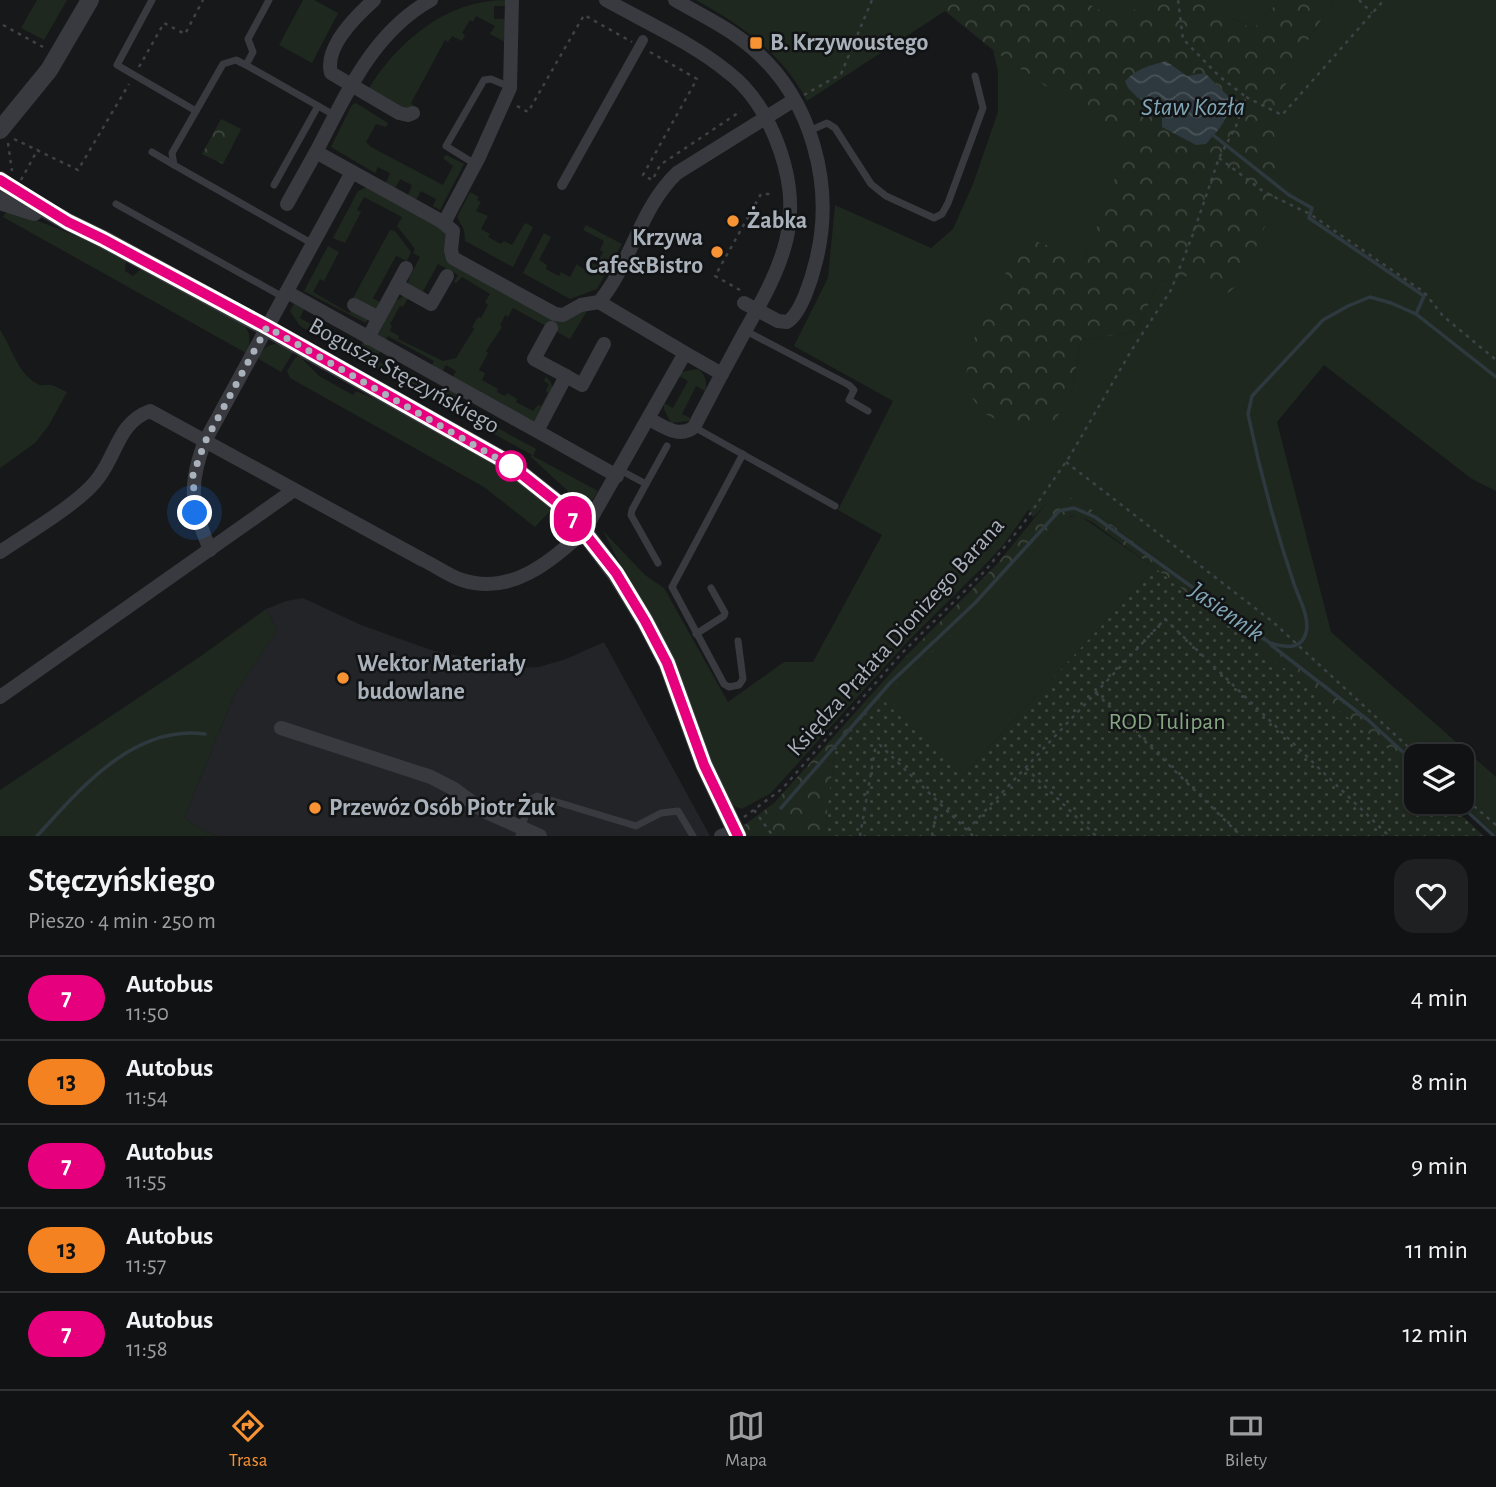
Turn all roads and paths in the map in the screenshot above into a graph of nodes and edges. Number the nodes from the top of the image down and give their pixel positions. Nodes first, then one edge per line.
1 (90, 0) edge
2 (152, 0) edge
3 (204, 0) edge
4 (269, 0) edge
5 (374, 0) edge
6 (431, 0) edge
7 (512, 0) edge
8 (606, 0) edge
9 (675, 0) edge
10 (873, 0) edge
11 (1178, 0) edge
12 (1359, 0) edge
13 (1384, 0) edge
14 (1372, 13) junction
15 (3, 25) dead end
16 (643, 40) dead end
17 (43, 47) dead end
18 (246, 65) junction
19 (134, 75) junction
20 (975, 76) dead end
21 (351, 87) junction
22 (510, 88) junction
23 (1246, 97) junction
24 (794, 100) junction
25 (318, 106) junction
26 (196, 111) junction
27 (413, 113) dead end
28 (335, 116) junction
29 (765, 117) junction
30 (0, 130) edge
31 (809, 131) junction
32 (0, 136) edge
33 (38, 149) junction
34 (152, 152) dead end
35 (316, 152) junction
36 (1219, 158) junction
37 (174, 164) junction
38 (475, 164) junction
39 (352, 172) junction
40 (7, 180) edge
41 (21, 180) dead end
42 (274, 185) dead end
43 (562, 185) dead end
44 (772, 194) dead end
45 (0, 201) edge
46 (116, 204) dead end
47 (287, 204) dead end
48 (68, 222) junction
49 (444, 223) junction
50 (313, 244) junction
51 (406, 268) dead end
52 (447, 276) dead end
53 (397, 285) junction
54 (285, 295) junction
55 (599, 302) junction
56 (750, 302) junction
57 (354, 305) dead end
58 (379, 318) junction
59 (267, 327) junction
60 (551, 328) dead end
61 (746, 331) junction
62 (368, 338) junction
63 (604, 344) dead end
64 (685, 354) junction
65 (1496, 360) edge
66 (722, 374) junction
67 (566, 376) junction
68 (868, 411) dead end
69 (649, 419) junction
70 (694, 427) junction
71 (537, 431) junction
72 (205, 442) junction
73 (667, 446) dead end
74 (743, 454) junction
75 (1066, 462) junction
76 (619, 472) junction
77 (646, 484) junction
78 (294, 490) junction
79 (835, 506) dead end
80 (584, 531) junction
81 (210, 550) junction
82 (0, 552) edge
83 (658, 563) dead end
84 (711, 588) dead end
85 (696, 634) junction
86 (738, 641) dead end
87 (1096, 693) junction
88 (0, 697) edge
89 (281, 728) dead end
90 (1405, 744) edge
91 (1026, 767) junction
92 (938, 804) junction
93 (1474, 806) edge
94 (754, 810) junction
95 (1496, 825) edge
96 (967, 830) junction
97 (520, 832) edge
98 (731, 832) edge
99 (540, 836) edge
100 (693, 836) edge
101 (773, 836) edge
102 (860, 836) edge
103 (932, 836) edge
104 (973, 836) edge
105 (1096, 836) edge
106 (1241, 836) edge
107 (1389, 836) edge

1 - 30 street
2 - 19 lane
3 - 19 path
4 - 18 lane
5 - 21 street
6 - 21 street
7 - 22 street
8 - 29 street
9 - 24 street
10 - 24 path
11 - 23 path
12 - 14 path
13 - 14 path
14 - 23 path
15 - 17 path
16 - 43 street
18 - 25 lane
18 - 26 lane
19 - 26 lane
19 - 33 path
20 - 31 lane
21 - 27 street
21 - 28 street
22 - 38 street
22 - 38 lane
23 - 36 path, Księdza Prałata Dionizego Barana
24 - 29 street
24 - 31 street
25 - 28 lane
25 - 42 lane
26 - 37 lane
28 - 35 street
29 - 55 street
29 - 56 street
30 - 33 path
31 - 56 street
32 - 40 path
33 - 41 path
34 - 37 lane
35 - 39 street
35 - 47 street
36 - 65 path
36 - 75 path, Księdza Prałata Dionizego Barana
37 - 50 lane
38 - 49 street
39 - 49 street
39 - 50 street
40 - 48 street, Bogusza Stęczyńskiego
44 - 56 path
45 - 48 street, Bogusza Stęczyńskiego
46 - 54 lane
48 - 59 street, Bogusza Stęczyńskiego
49 - 55 street
50 - 54 street
51 - 53 street
52 - 53 street
53 - 58 street
54 - 59 street
54 - 62 street
55 - 64 street
56 - 61 street
57 - 58 street
58 - 62 street
59 - 72 street
59 - 80 street, Bogusza Stęczyńskiego
60 - 67 street
61 - 66 street
61 - 68 lane
62 - 71 street
63 - 67 street
64 - 66 street
64 - 69 street
66 - 70 street
67 - 71 street
69 - 70 street
69 - 76 street
70 - 74 lane
71 - 76 street
72 - 78 street
72 - 81 street
72 - 82 street
73 - 77 lane
74 - 79 lane
74 - 85 lane
75 - 90 path
75 - 94 path, Księdza Prałata Dionizego Barana
76 - 77 lane
76 - 80 street
77 - 83 lane
78 - 80 street
78 - 81 street
80 - 98 street, Bogusza Stęczyńskiego
81 - 88 street
84 - 85 lane
85 - 86 lane
87 - 91 path
87 - 106 path
87 - 107 path
89 - 97 street
91 - 96 path
91 - 105 path
92 - 96 path
92 - 102 path
92 - 103 path
93 - 95 path
94 - 98 path, Księdza Prałata Dionizego Barana
94 - 101 path
96 - 104 path
97 - 99 street
97 - 100 lane

